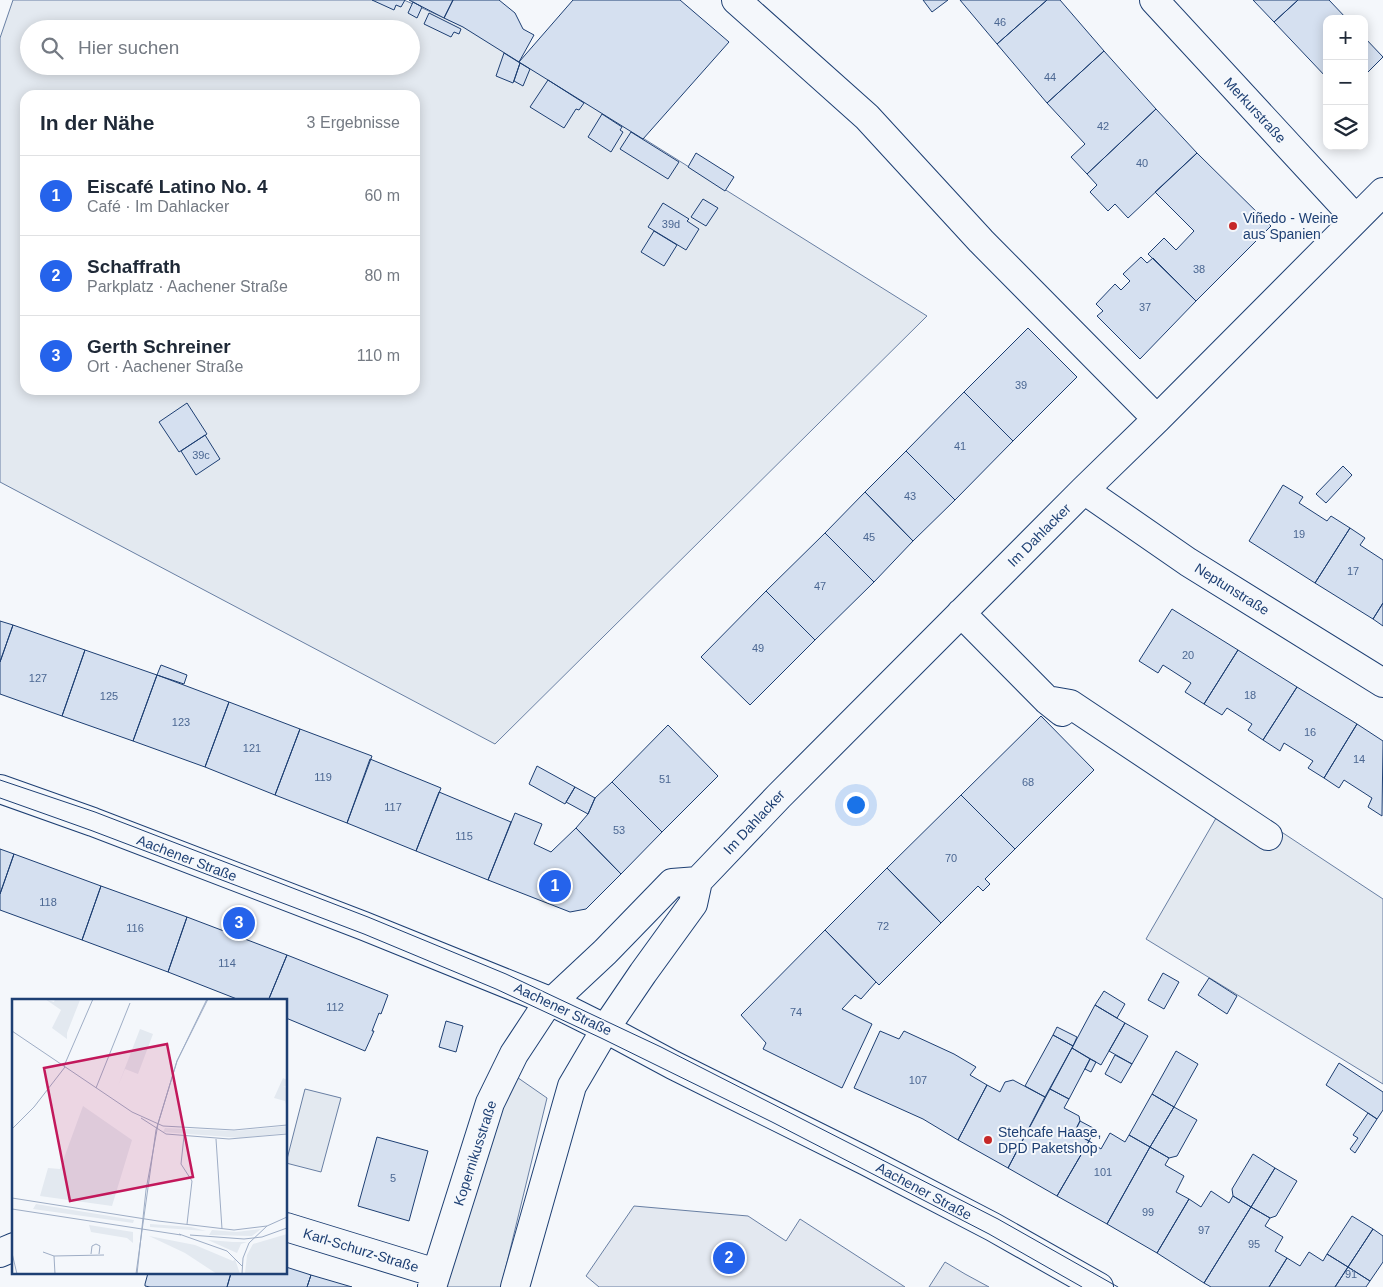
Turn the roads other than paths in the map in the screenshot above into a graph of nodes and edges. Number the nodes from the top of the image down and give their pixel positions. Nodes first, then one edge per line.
1 (736, 0) edge
2 (1154, 0) edge
3 (1373, 208) edge
4 (1157, 419) junction
5 (1084, 490) junction
6 (960, 613) junction
7 (1383, 683) edge
8 (1047, 700) junction
9 (1150, 780) dead end
10 (0, 789) edge
11 (1268, 836) dead end
12 (698, 881) junction
13 (552, 1002) junction
14 (606, 1029) junction
15 (288, 1228) edge
16 (12, 1248) edge
17 (0, 1253) edge
18 (434, 1280) edge
19 (515, 1287) edge
20 (1099, 1287) edge

1 - 4 street
2 - 3 street, Merkurstraße
3 - 4 street, Im Dahlacker
4 - 5 street, Im Dahlacker
5 - 6 street, Im Dahlacker
5 - 7 street, Neptunstraße
6 - 8 street
6 - 12 street, Im Dahlacker
8 - 9 street
8 - 11 street
10 - 13 street, Aachener Straße
12 - 13 street
12 - 14 street
13 - 14 street, Aachener Straße
13 - 18 street, Kopernikusstraße
14 - 19 street
14 - 20 street, Aachener Straße
15 - 18 street, Karl-Schurz-Straße
16 - 17 street

